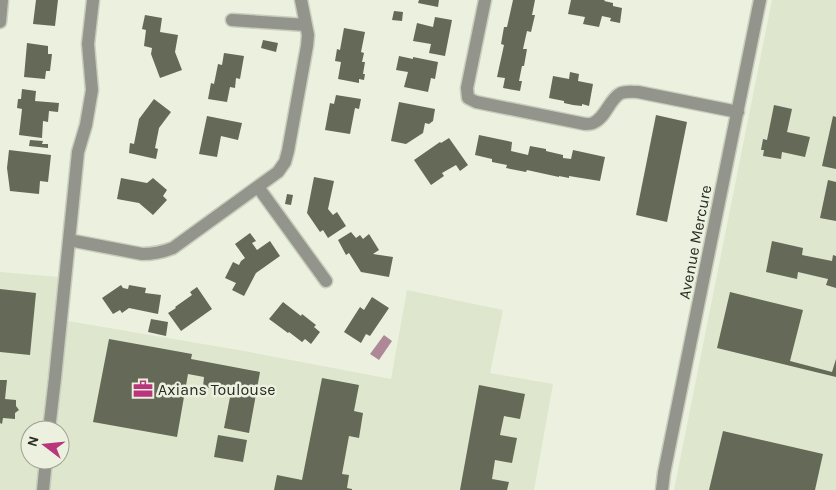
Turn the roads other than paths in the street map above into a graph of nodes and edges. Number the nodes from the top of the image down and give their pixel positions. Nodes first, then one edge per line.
1 (2, 0) edge
2 (93, 0) edge
3 (301, 0) edge
4 (485, 0) edge
5 (760, 0) edge
6 (232, 20) dead end
7 (0, 22) edge
8 (306, 25) junction
9 (738, 112) junction
10 (258, 187) junction
11 (69, 240) junction
12 (326, 281) dead end
13 (50, 420) edge
14 (45, 470) edge
15 (43, 490) edge
16 (662, 490) edge

1 - 7 street
2 - 11 street
3 - 8 street
4 - 9 street
5 - 9 street, Avenue Mercure
6 - 8 street
8 - 10 street
9 - 16 street, Avenue Mercure
10 - 11 street
10 - 12 street
11 - 13 street
14 - 15 street

